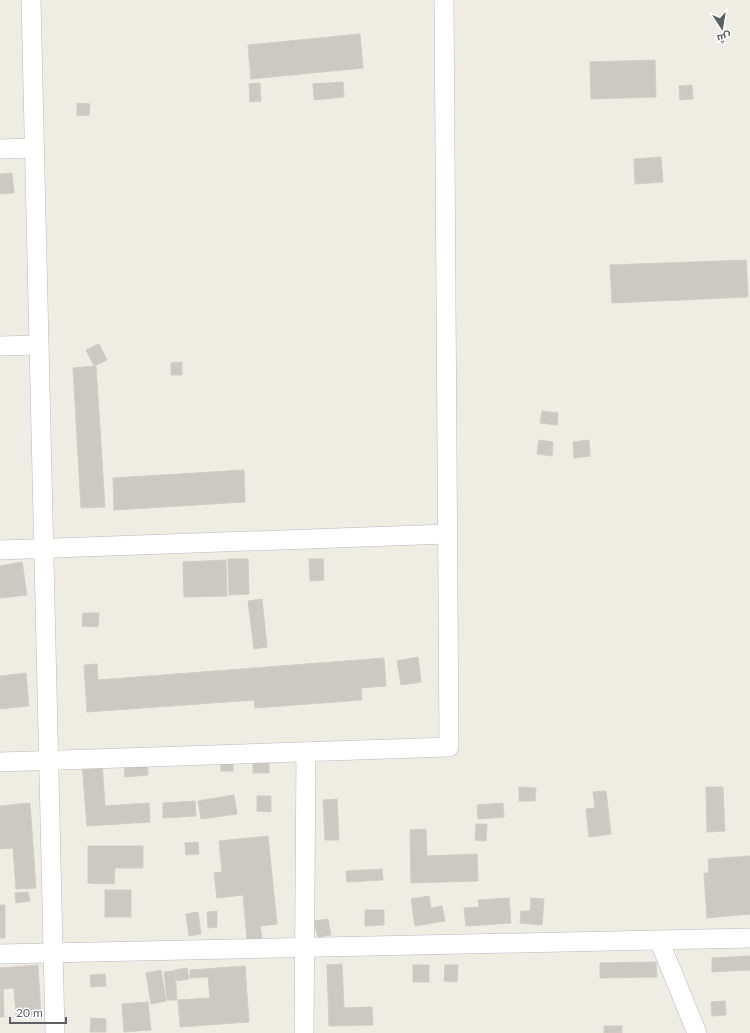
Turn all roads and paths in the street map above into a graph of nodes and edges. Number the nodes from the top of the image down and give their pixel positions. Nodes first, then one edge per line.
1 (31, 0) edge
2 (444, 0) edge
3 (34, 148) junction
4 (0, 149) edge
5 (39, 345) junction
6 (0, 346) edge
7 (447, 534) junction
8 (43, 549) junction
9 (0, 550) edge
10 (306, 752) junction
11 (48, 760) junction
12 (0, 762) edge
13 (750, 938) edge
14 (659, 940) junction
15 (305, 947) junction
16 (53, 952) junction
17 (0, 954) edge
18 (54, 1033) edge
19 (304, 1033) edge
20 (697, 1033) edge

1 - 3 street
2 - 7 street
3 - 4 street
3 - 5 street
5 - 6 street
5 - 8 street
7 - 8 street
7 - 10 street
8 - 9 street
8 - 11 street
10 - 11 street
10 - 15 street
11 - 12 street
11 - 16 street
13 - 14 street
14 - 15 street
14 - 20 street
15 - 16 street
15 - 19 street
16 - 17 street
16 - 18 street

